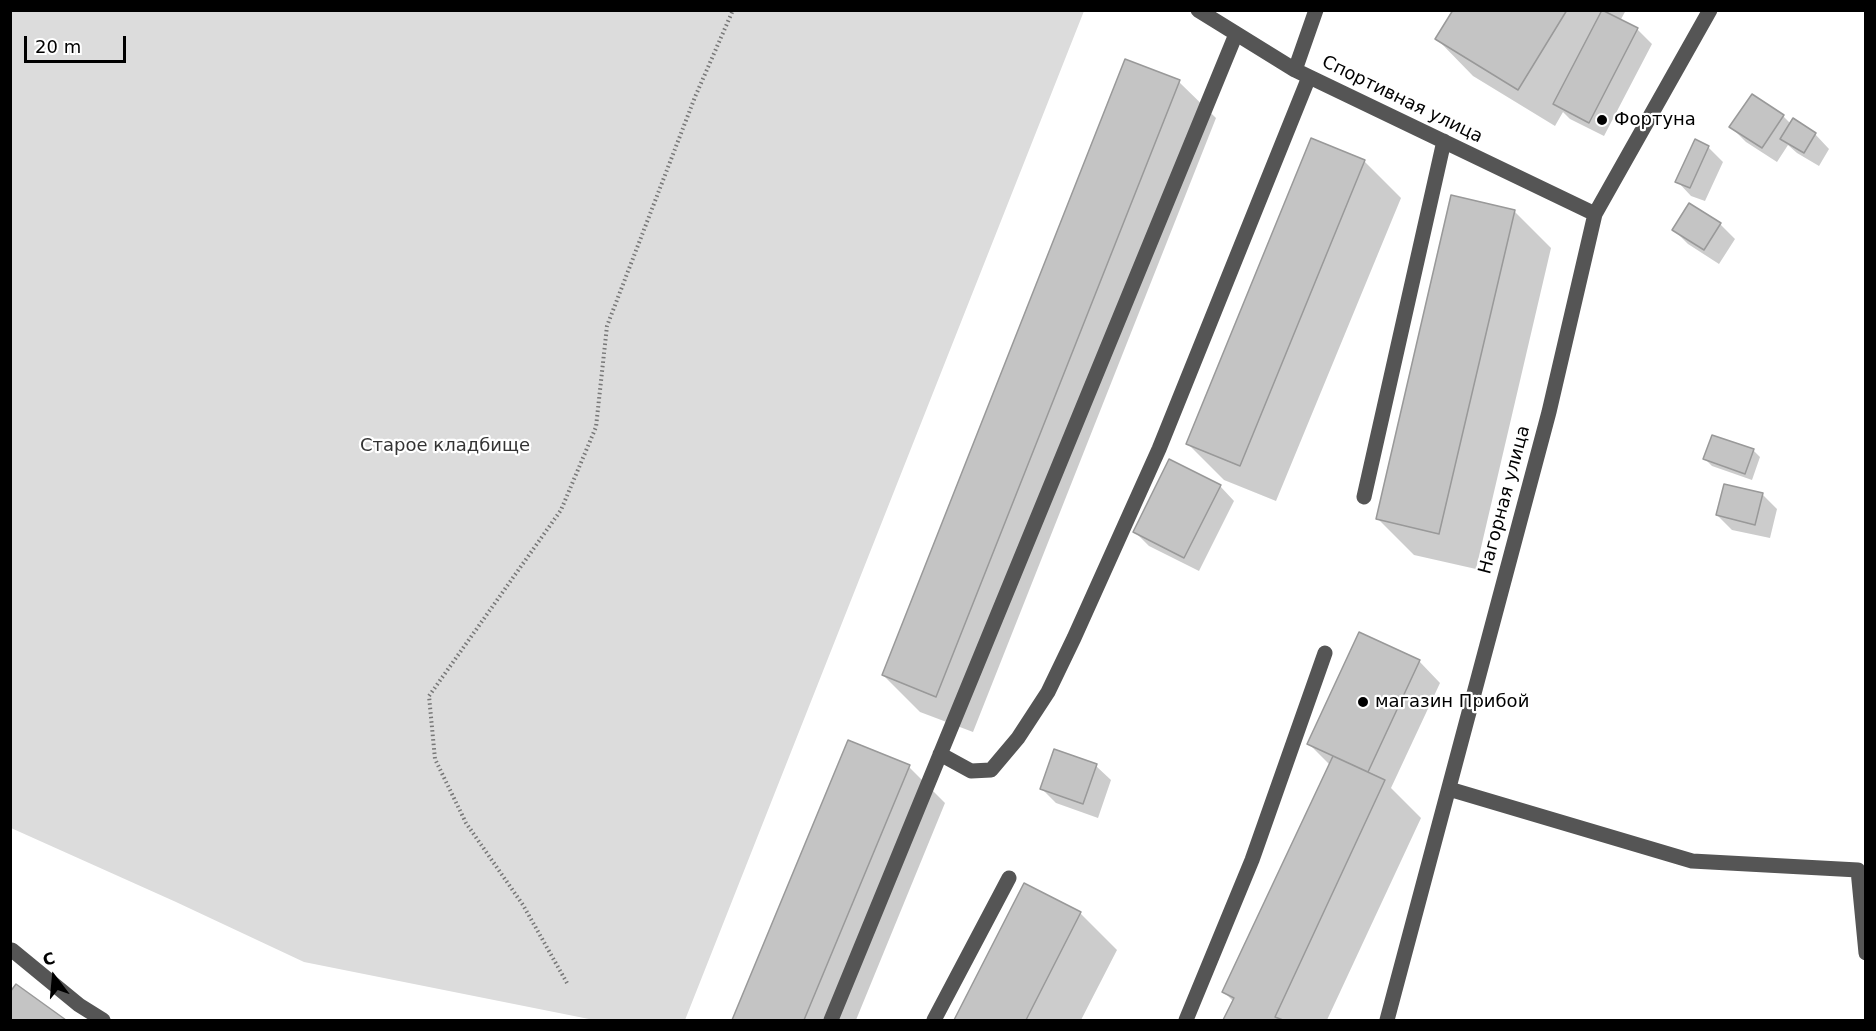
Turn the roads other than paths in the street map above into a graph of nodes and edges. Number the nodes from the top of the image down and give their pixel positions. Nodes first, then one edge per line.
1 (1198, 10) edge
2 (1316, 10) edge
3 (1710, 10) edge
4 (1236, 34) junction
5 (1295, 70) junction
6 (1309, 77) junction
7 (1444, 141) junction
8 (1595, 214) junction
9 (1364, 497) dead end
10 (1325, 653) dead end
11 (940, 754) junction
12 (1449, 789) junction
13 (1009, 878) dead end
14 (10, 952) edge
15 (1866, 953) edge
16 (103, 1020) edge
17 (831, 1020) edge
18 (934, 1020) edge
19 (1186, 1020) edge
20 (1387, 1020) edge

1 - 4 street, Спортивная улица
2 - 5 street
3 - 8 street, Нагорная улица
4 - 5 street, Спортивная улица
4 - 11 street
5 - 6 street, Спортивная улица
6 - 7 street, Спортивная улица
6 - 11 street
7 - 8 street, Спортивная улица
7 - 9 street
8 - 12 street, Нагорная улица
10 - 19 street
11 - 17 street
12 - 15 street
12 - 20 street, Нагорная улица
13 - 18 street
14 - 16 street

